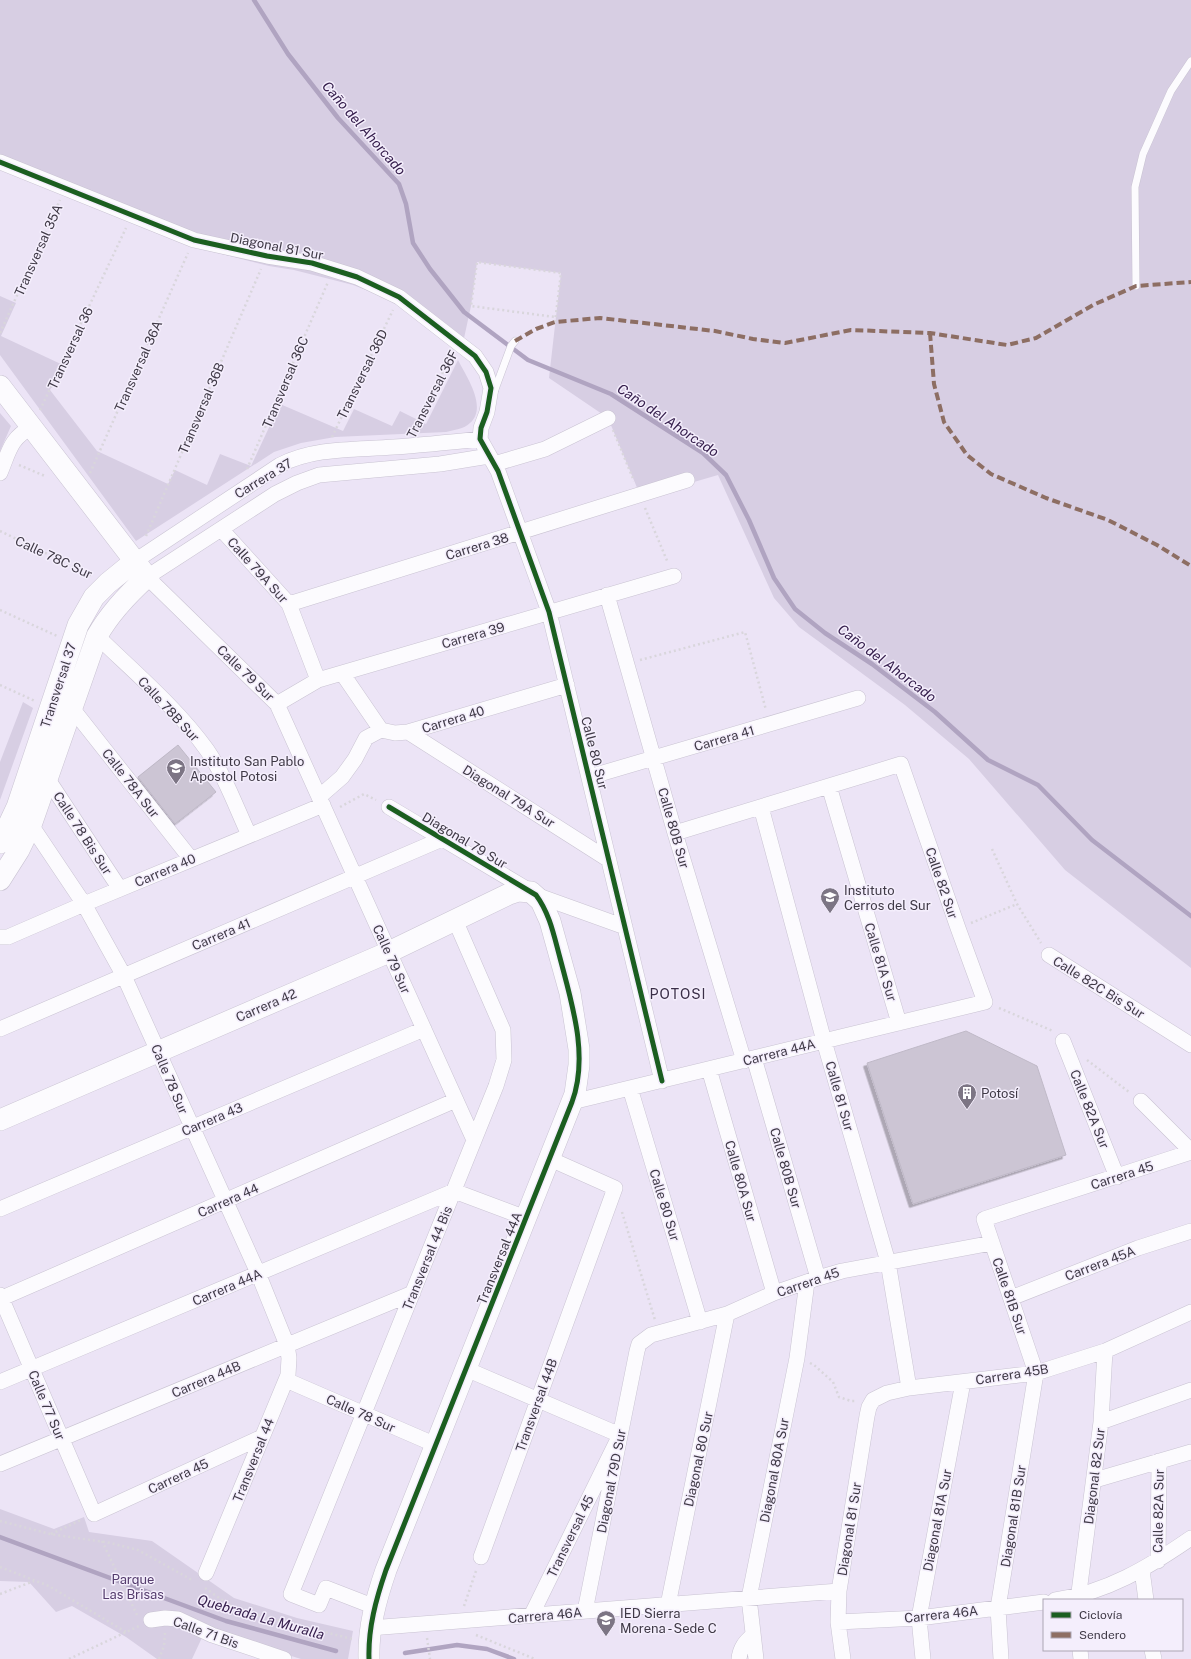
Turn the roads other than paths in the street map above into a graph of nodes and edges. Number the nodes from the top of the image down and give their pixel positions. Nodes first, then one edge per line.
1 (1191, 61) edge
2 (0, 162) edge
3 (1136, 286) dead end
4 (515, 341) dead end
5 (0, 386) edge
6 (487, 412) junction
7 (608, 418) dead end
8 (32, 427) junction
9 (480, 439) junction
10 (492, 460) junction
11 (0, 473) edge
12 (687, 480) dead end
13 (220, 529) junction
14 (521, 532) junction
15 (135, 561) junction
16 (674, 576) dead end
17 (148, 577) junction
18 (607, 596) junction
19 (290, 604) junction
20 (549, 612) junction
21 (96, 636) junction
22 (342, 673) junction
23 (318, 680) junction
24 (567, 685) junction
25 (858, 698) dead end
26 (277, 704) junction
27 (71, 707) junction
28 (381, 730) junction
29 (408, 732) junction
30 (653, 758) junction
31 (589, 777) junction
32 (47, 778) junction
33 (829, 786) junction
34 (323, 805) junction
35 (389, 807) road end
36 (761, 807) junction
37 (30, 825) junction
38 (675, 833) junction
39 (4, 835) edge
40 (249, 835) junction
41 (442, 839) junction
42 (191, 859) junction
43 (609, 860) junction
44 (355, 876) junction
45 (0, 880) edge
46 (120, 889) junction
47 (534, 894) junction
48 (84, 904) junction
49 (454, 920) junction
50 (625, 927) junction
51 (4, 937) edge
52 (389, 952) junction
53 (1049, 955) road end
54 (124, 976) junction
55 (986, 1002) joint
56 (899, 1023) junction
57 (0, 1029) edge
58 (424, 1029) junction
59 (824, 1041) junction
60 (1063, 1041) dead end
61 (1191, 1045) edge
62 (159, 1051) junction
63 (749, 1060) junction
64 (709, 1069) junction
65 (662, 1080) junction
66 (630, 1088) junction
67 (456, 1100) junction
68 (1141, 1101) dead end
69 (572, 1102) junction
70 (0, 1120) edge
71 (192, 1128) junction
72 (474, 1140) junction
73 (1191, 1152) edge
74 (550, 1159) junction
75 (1117, 1177) junction
76 (454, 1191) junction
77 (225, 1201) junction
78 (0, 1209) edge
79 (526, 1218) junction
80 (984, 1220) joint
81 (1191, 1231) edge
82 (992, 1243) junction
83 (888, 1262) junction
84 (258, 1273) junction
85 (812, 1280) junction
86 (413, 1293) junction
87 (774, 1294) junction
88 (0, 1298) edge
89 (1011, 1298) junction
90 (1191, 1312) edge
91 (727, 1314) junction
92 (700, 1322) junction
93 (286, 1345) junction
94 (637, 1351) joint
95 (1105, 1351) junction
96 (32, 1369) junction
97 (466, 1369) junction
98 (1036, 1373) junction
99 (286, 1380) junction
100 (0, 1382) edge
101 (963, 1382) junction
102 (909, 1388) junction
103 (1191, 1390) edge
104 (538, 1400) junction
105 (873, 1400) joint
106 (364, 1414) junction
107 (1101, 1422) junction
108 (620, 1435) junction
109 (262, 1437) junction
110 (62, 1439) junction
111 (436, 1445) junction
112 (1191, 1452) edge
113 (1159, 1461) junction
114 (0, 1464) edge
115 (1095, 1480) junction
116 (94, 1514) joint
117 (1191, 1538) edge
118 (481, 1557) road end
119 (1158, 1561) junction
120 (1142, 1570) junction
121 (201, 1580) road end
122 (839, 1591) junction
123 (749, 1598) junction
124 (1077, 1598) edge
125 (1066, 1599) edge
126 (1146, 1599) edge
127 (1043, 1602) edge
128 (668, 1605) junction
129 (375, 1607) junction
130 (998, 1608) junction
131 (585, 1611) junction
132 (530, 1616) junction
133 (919, 1618) junction
134 (158, 1619) road end
135 (838, 1622) junction
136 (753, 1635) junction
137 (369, 1643) edge
138 (244, 1653) edge
139 (284, 1659) edge
140 (739, 1659) edge
141 (756, 1659) edge
142 (844, 1659) edge
143 (923, 1659) edge
144 (1001, 1659) edge

1 - 3 lane
2 - 6 street, Diagonal 81 Sur
4 - 6 lane
5 - 8 street, Calle 79 Sur
6 - 9 street, Diagonal 81 Sur
7 - 10 street, Carrera 37
8 - 11 street
8 - 15 street, Calle 79 Sur
9 - 10 street, Calle 80 Sur
9 - 15 street, Carrera 37
10 - 13 street, Carrera 37
10 - 14 street, Calle 80 Sur
12 - 14 street, Carrera 38
13 - 17 street, Carrera 37
13 - 19 street, Calle 79A Sur
14 - 19 street, Carrera 38
14 - 20 street, Calle 80 Sur
15 - 17 street, Calle 79 Sur
15 - 39 street, Transversal 37
16 - 18 street, Carrera 39
17 - 21 street, Transversal 37
17 - 26 street, Calle 79 Sur
18 - 20 street, Carrera 39
18 - 30 street, Calle 80B Sur
19 - 23 street, Calle 79A Sur
20 - 22 street, Carrera 39
20 - 24 street, Calle 80 Sur
21 - 27 street, Transversal 37
21 - 40 street, Calle 78B Sur
22 - 23 street, Carrera 39
22 - 28 street
23 - 26 street, Carrera 39
24 - 29 street, Carrera 40
24 - 31 street, Calle 80 Sur
25 - 30 street, Carrera 41
26 - 34 street, Calle 79 Sur
27 - 32 street, Transversal 37
27 - 42 street, Calle 78A Sur
28 - 29 street, Carrera 40
28 - 34 street, Carrera 40
29 - 43 street, Diagonal 79A Sur
30 - 31 street, Carrera 41
30 - 38 street, Calle 80B Sur
31 - 43 street, Calle 80 Sur
32 - 37 street, Transversal 37
32 - 46 street, Calle 78 Bis Sur
33 - 36 street
33 - 55 street, Calle 82 Sur
33 - 56 street, Calle 81A Sur
34 - 40 street, Carrera 40
34 - 44 street, Calle 79 Sur
35 - 41 street, Diagonal 79 Sur
36 - 38 street
36 - 59 street, Calle 81 Sur
37 - 45 street
37 - 48 street, Calle 78 Sur
38 - 63 street, Calle 80B Sur
40 - 42 street, Carrera 40
41 - 44 street, Carrera 41
41 - 47 street, Diagonal 79 Sur
42 - 46 street, Carrera 40
43 - 50 street, Calle 80 Sur
44 - 52 street, Calle 79 Sur
44 - 54 street, Carrera 41
46 - 48 street, Carrera 40
47 - 49 street, Carrera 42
47 - 50 street, Diagonal 79 Sur
47 - 69 street, Transversal 44A
48 - 51 street, Carrera 40
48 - 54 street, Calle 78 Sur
49 - 52 street, Carrera 42
49 - 72 street, Transversal 44 Bis
50 - 65 street, Calle 80 Sur
52 - 58 street, Calle 79 Sur
52 - 62 street, Carrera 42
53 - 61 street, Calle 82C Bis Sur
54 - 57 street, Carrera 41
54 - 62 street, Calle 78 Sur
55 - 56 street, Carrera 44A
56 - 59 street, Carrera 44A
58 - 67 street, Calle 79 Sur
58 - 71 street, Carrera 43
59 - 63 street, Carrera 44A
59 - 83 street, Calle 81 Sur
60 - 75 street, Calle 82A Sur
62 - 70 street, Carrera 42
62 - 71 street, Calle 78 Sur
63 - 64 street, Carrera 44A
63 - 85 street, Calle 80B Sur
64 - 65 street, Carrera 44A
64 - 87 street, Calle 80A Sur
65 - 66 street, Carrera 44A
66 - 69 street, Carrera 44A
66 - 92 street, Calle 80 Sur
67 - 72 street, Calle 79 Sur
67 - 77 street, Carrera 44
68 - 73 street
69 - 74 street, Transversal 44A
71 - 77 street, Calle 78 Sur
71 - 78 street, Carrera 43
72 - 76 street, Transversal 44 Bis
73 - 75 street, Carrera 45
74 - 79 street, Transversal 44A
74 - 104 street, Transversal 44B
75 - 80 street, Carrera 45
76 - 79 street
76 - 84 street, Carrera 44A
76 - 86 street, Transversal 44 Bis
77 - 84 street, Calle 78 Sur
77 - 88 street, Carrera 44
79 - 97 street, Transversal 44A
80 - 82 street, Calle 81B Sur
81 - 89 street, Carrera 45A
82 - 83 street, Carrera 45
82 - 89 street, Calle 81B Sur
83 - 85 street, Carrera 45
83 - 102 street, Calle 81 Sur
84 - 93 street, Calle 78 Sur
84 - 96 street, Carrera 44A
85 - 87 street, Carrera 45
85 - 123 street, Diagonal 80A Sur
86 - 93 street, Carrera 44B
86 - 106 street, Transversal 44 Bis
87 - 91 street, Carrera 45
88 - 96 street, Calle 77 Sur
89 - 98 street, Calle 81B Sur
90 - 95 street, Carrera 45B
91 - 92 street, Carrera 45
91 - 128 street, Diagonal 80 Sur
92 - 94 street, Carrera 45
93 - 99 street, Transversal 44
93 - 110 street, Carrera 44B
94 - 108 street, Diagonal 79D Sur
95 - 98 street, Carrera 45B
95 - 107 street, Diagonal 82 Sur
96 - 100 street, Carrera 44A
96 - 110 street, Calle 77 Sur
97 - 104 street
97 - 111 street, Transversal 44A
98 - 101 street, Carrera 45B
98 - 130 street, Diagonal 81B Sur
99 - 106 street, Calle 78 Sur
99 - 109 street, Transversal 44
101 - 102 street, Carrera 45B
101 - 133 street, Diagonal 81A Sur
102 - 105 street, Carrera 45B
103 - 107 street
104 - 108 street
104 - 118 street, Transversal 44B
105 - 122 street, Diagonal 81 Sur
106 - 111 street, Calle 78 Sur
106 - 129 street, Transversal 44 Bis
107 - 115 street, Diagonal 82 Sur
108 - 131 street, Diagonal 79D Sur
108 - 132 street, Transversal 45
109 - 116 street, Carrera 45
109 - 121 street, Transversal 44
110 - 114 street, Carrera 44B
110 - 116 street, Calle 77 Sur
111 - 129 street, Transversal 44A
112 - 113 street
113 - 115 street
113 - 119 street, Calle 82A Sur
115 - 124 street, Diagonal 82 Sur
117 - 119 street
119 - 120 street
120 - 124 street
120 - 126 street, Calle 82A Sur
122 - 123 street, Carrera 46A
122 - 135 street, Diagonal 81 Sur
123 - 128 street, Carrera 46A
123 - 136 street, Diagonal 80A Sur
124 - 125 street
127 - 130 street, Carrera 46A
128 - 131 street, Carrera 46A
129 - 137 street, Transversal 44A
130 - 133 street, Carrera 46A
130 - 144 street, Diagonal 81B Sur
131 - 132 street, Carrera 46A
132 - 137 street, Carrera 46A
133 - 135 street, Carrera 46A
133 - 143 street, Diagonal 81A Sur
134 - 138 street, Calle 71 Bis
135 - 142 street, Diagonal 81 Sur
136 - 140 street
136 - 141 street, Diagonal 80A Sur
138 - 139 street, Calle 71 Bis

